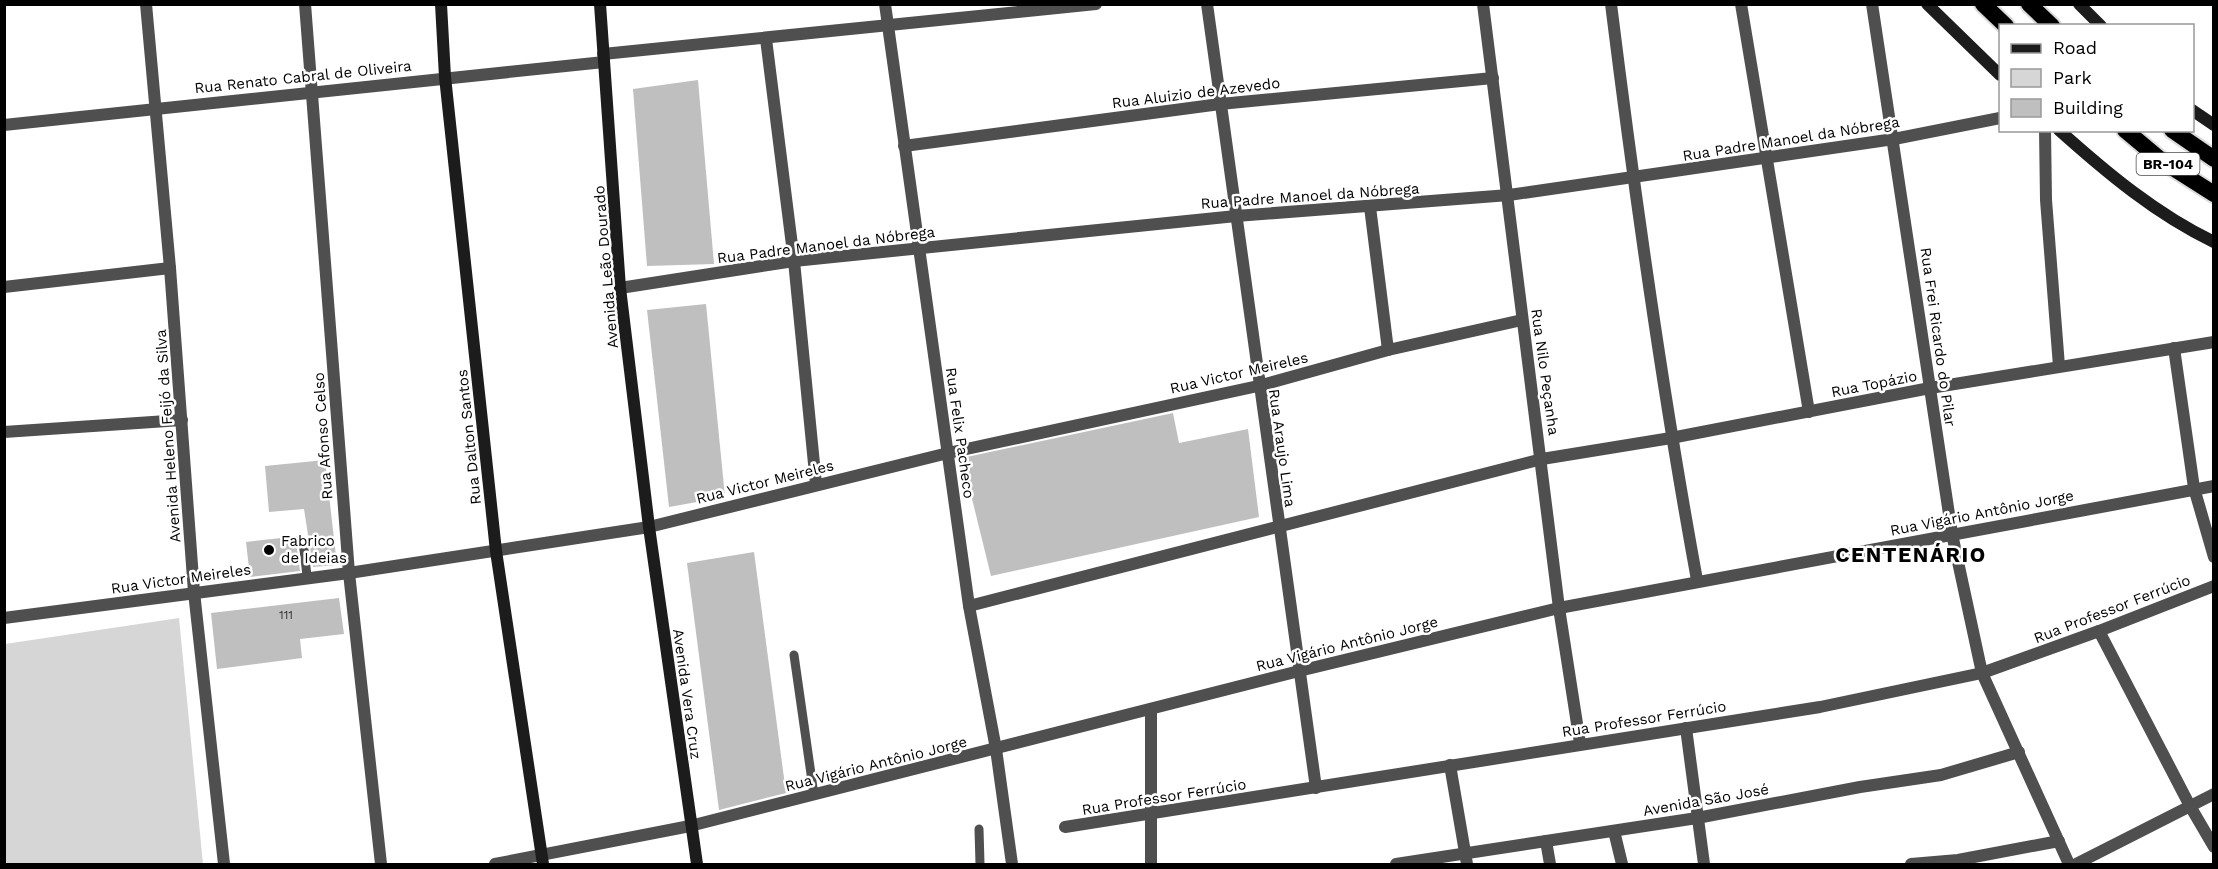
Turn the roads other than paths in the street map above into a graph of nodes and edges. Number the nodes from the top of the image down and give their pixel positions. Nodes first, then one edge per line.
1 (146, 4) edge
2 (305, 4) edge
3 (441, 4) edge
4 (600, 4) edge
5 (885, 4) edge
6 (1096, 4) edge
7 (1207, 4) edge
8 (1483, 4) edge
9 (1611, 4) edge
10 (1741, 4) edge
11 (1872, 4) edge
12 (1927, 4) edge
13 (1983, 4) edge
14 (2029, 4) edge
15 (2079, 4) edge
16 (2004, 24) edge
17 (2050, 24) edge
18 (2099, 24) edge
19 (889, 28) junction
20 (766, 39) junction
21 (604, 58) junction
22 (1999, 73) edge
23 (446, 76) junction
24 (1492, 78) junction
25 (312, 93) junction
26 (1220, 104) junction
27 (155, 108) junction
28 (2194, 111) edge
29 (1999, 118) edge
30 (4, 125) edge
31 (2214, 125) edge
32 (2045, 132) edge
33 (2061, 132) edge
34 (2127, 132) edge
35 (2175, 132) edge
36 (1894, 139) junction
37 (904, 146) junction
38 (1766, 159) junction
39 (2214, 159) edge
40 (1632, 178) junction
41 (2214, 194) edge
42 (1509, 195) junction
43 (1370, 207) junction
44 (1236, 216) junction
45 (2214, 242) edge
46 (918, 249) junction
47 (794, 261) junction
48 (170, 267) junction
49 (4, 287) edge
50 (620, 288) junction
51 (1522, 320) junction
52 (2214, 342) edge
53 (2174, 348) junction
54 (1388, 350) junction
55 (2059, 366) junction
56 (1258, 386) junction
57 (1930, 388) junction
58 (1809, 412) junction
59 (182, 420) junction
60 (4, 432) edge
61 (1671, 438) junction
62 (948, 453) junction
63 (1542, 459) junction
64 (816, 484) junction
65 (2214, 486) edge
66 (2194, 488) junction
67 (649, 526) junction
68 (1278, 529) junction
69 (1952, 534) junction
70 (303, 541) dead end
71 (496, 551) junction
72 (2214, 557) edge
73 (349, 573) junction
74 (307, 576) junction
75 (1697, 580) junction
76 (2214, 586) edge
77 (194, 592) junction
78 (969, 606) junction
79 (1559, 608) junction
80 (4, 618) edge
81 (2099, 632) junction
82 (795, 656) dead end
83 (1299, 671) junction
84 (1982, 673) junction
85 (1151, 709) junction
86 (1686, 728) junction
87 (1580, 743) junction
88 (996, 749) junction
89 (2019, 752) junction
90 (1450, 765) junction
91 (1316, 788) junction
92 (2214, 794) edge
93 (814, 795) junction
94 (2190, 806) junction
95 (1151, 815) junction
96 (1697, 818) junction
97 (690, 826) junction
98 (1065, 827) dead end
99 (979, 829) dead end
100 (1614, 831) junction
101 (1546, 841) junction
102 (2059, 841) junction
103 (2214, 847) edge
104 (1466, 858) edge
105 (543, 860) edge
106 (224, 864) edge
107 (381, 864) edge
108 (495, 864) edge
109 (697, 864) edge
110 (980, 864) edge
111 (1012, 864) edge
112 (1151, 864) edge
113 (1399, 864) edge
114 (1550, 864) edge
115 (1622, 864) edge
116 (1704, 864) edge
117 (1911, 864) edge
118 (2069, 864) edge
119 (2076, 864) edge

1 - 27 street, Avenida Heleno Feijó da Silva
2 - 25 street, Rua Afonso Celso
3 - 23 main road, Rua Dalton Santos
4 - 21 main road, Avenida Leão Dourado
5 - 19 street, Rua Felix Pacheco
6 - 19 street, Rua Renato Cabral de Oliveira
7 - 26 street, Rua Araujo Lima
8 - 24 street, Rua Nilo Peçanha
9 - 40 street
10 - 38 street
11 - 36 street, Rua Frei Ricardo do Pilar
12 - 22 main road
13 - 16 highway
14 - 17 highway
15 - 18 main road
19 - 20 street, Rua Renato Cabral de Oliveira
19 - 37 street, Rua Felix Pacheco
20 - 21 street, Rua Renato Cabral de Oliveira
20 - 47 street
21 - 23 street, Rua Renato Cabral de Oliveira
21 - 50 main road, Avenida Leão Dourado
23 - 25 street, Rua Renato Cabral de Oliveira
23 - 71 main road, Rua Dalton Santos
24 - 26 street, Rua Aluizio de Azevedo
24 - 42 street, Rua Nilo Peçanha
25 - 27 street, Rua Renato Cabral de Oliveira
25 - 73 street, Rua Afonso Celso
26 - 37 street, Rua Aluizio de Azevedo
26 - 44 street, Rua Araujo Lima
27 - 30 street, Rua Renato Cabral de Oliveira
27 - 48 street, Avenida Heleno Feijó da Silva
28 - 31 main road
29 - 36 street, Rua Padre Manoel da Nóbrega
32 - 55 street
33 - 45 main road
34 - 41 highway, BR-104
35 - 39 highway, BR-104
36 - 38 street, Rua Padre Manoel da Nóbrega
36 - 57 street, Rua Frei Ricardo do Pilar
37 - 46 street, Rua Felix Pacheco
38 - 40 street, Rua Padre Manoel da Nóbrega
38 - 58 street
40 - 42 street, Rua Padre Manoel da Nóbrega
40 - 61 street
42 - 43 street, Rua Padre Manoel da Nóbrega
42 - 51 street, Rua Nilo Peçanha
43 - 44 street, Rua Padre Manoel da Nóbrega
43 - 54 street
44 - 46 street, Rua Padre Manoel da Nóbrega
44 - 56 street, Rua Araujo Lima
46 - 47 street, Rua Padre Manoel da Nóbrega
46 - 62 street, Rua Felix Pacheco
47 - 50 street, Rua Padre Manoel da Nóbrega
47 - 64 street
48 - 49 street
48 - 59 street, Avenida Heleno Feijó da Silva
50 - 67 main road, Avenida Leão Dourado
51 - 54 street, Rua Victor Meireles
51 - 63 street, Rua Nilo Peçanha
52 - 53 street, Rua Topázio
53 - 55 street, Rua Topázio
53 - 66 street
54 - 56 street, Rua Victor Meireles
55 - 57 street, Rua Topázio
56 - 62 street, Rua Victor Meireles
56 - 68 street, Rua Araujo Lima
57 - 58 street, Rua Topázio
57 - 69 street, Rua Frei Ricardo do Pilar
58 - 61 street, Rua Topázio
59 - 60 street
59 - 77 street, Avenida Heleno Feijó da Silva
61 - 63 street, Rua Topázio
61 - 75 street
62 - 64 street, Rua Victor Meireles
62 - 78 street, Rua Felix Pacheco
63 - 68 street, Rua Topázio
63 - 79 street, Rua Nilo Peçanha
64 - 67 street, Rua Victor Meireles
65 - 66 street, Rua Vigário Antônio Jorge
66 - 69 street, Rua Vigário Antônio Jorge
66 - 72 street
67 - 71 street, Rua Victor Meireles
67 - 97 main road, Avenida Vera Cruz
68 - 78 street, Rua Topázio
68 - 83 street, Rua Araujo Lima
69 - 75 street, Rua Vigário Antônio Jorge
69 - 84 street, Rua Frei Ricardo do Pilar
70 - 74 lane
71 - 73 street, Rua Victor Meireles
71 - 105 main road, Rua Dalton Santos
73 - 74 street, Rua Victor Meireles
73 - 107 street, Rua Afonso Celso
74 - 77 street, Rua Victor Meireles
75 - 79 street, Rua Vigário Antônio Jorge
76 - 81 street, Rua Professor Ferrúcio
77 - 80 street, Rua Victor Meireles
77 - 106 street, Avenida Heleno Feijó da Silva
78 - 88 street, Rua Felix Pacheco
79 - 83 street, Rua Vigário Antônio Jorge
79 - 87 street, Rua Nilo Peçanha
81 - 84 street, Rua Professor Ferrúcio
81 - 94 street
82 - 93 lane
83 - 85 street, Rua Vigário Antônio Jorge
83 - 91 street, Rua Araujo Lima
84 - 86 street, Rua Professor Ferrúcio
84 - 89 street, Rua Frei Ricardo do Pilar
85 - 88 street, Rua Vigário Antônio Jorge
85 - 95 street
86 - 87 street, Rua Professor Ferrúcio
86 - 96 street
87 - 90 street, Rua Professor Ferrúcio
88 - 93 street, Rua Vigário Antônio Jorge
88 - 111 street, Rua Felix Pacheco
89 - 96 street, Avenida São José
89 - 102 street, Rua Frei Ricardo do Pilar
90 - 91 street, Rua Professor Ferrúcio
90 - 104 street
91 - 95 street, Rua Professor Ferrúcio
92 - 94 street
93 - 97 street, Rua Vigário Antônio Jorge
94 - 103 street
94 - 119 street
95 - 98 street, Rua Professor Ferrúcio
95 - 112 street
96 - 100 street, Avenida São José
96 - 116 street
97 - 105 street, Rua Vigário Antônio Jorge
97 - 109 main road, Avenida Vera Cruz
99 - 110 lane
100 - 101 street, Avenida São José
100 - 115 street
101 - 104 street, Avenida São José
101 - 114 street
102 - 117 street
102 - 118 street, Rua Frei Ricardo do Pilar
104 - 113 street, Avenida São José
105 - 108 street, Rua Vigário Antônio Jorge

